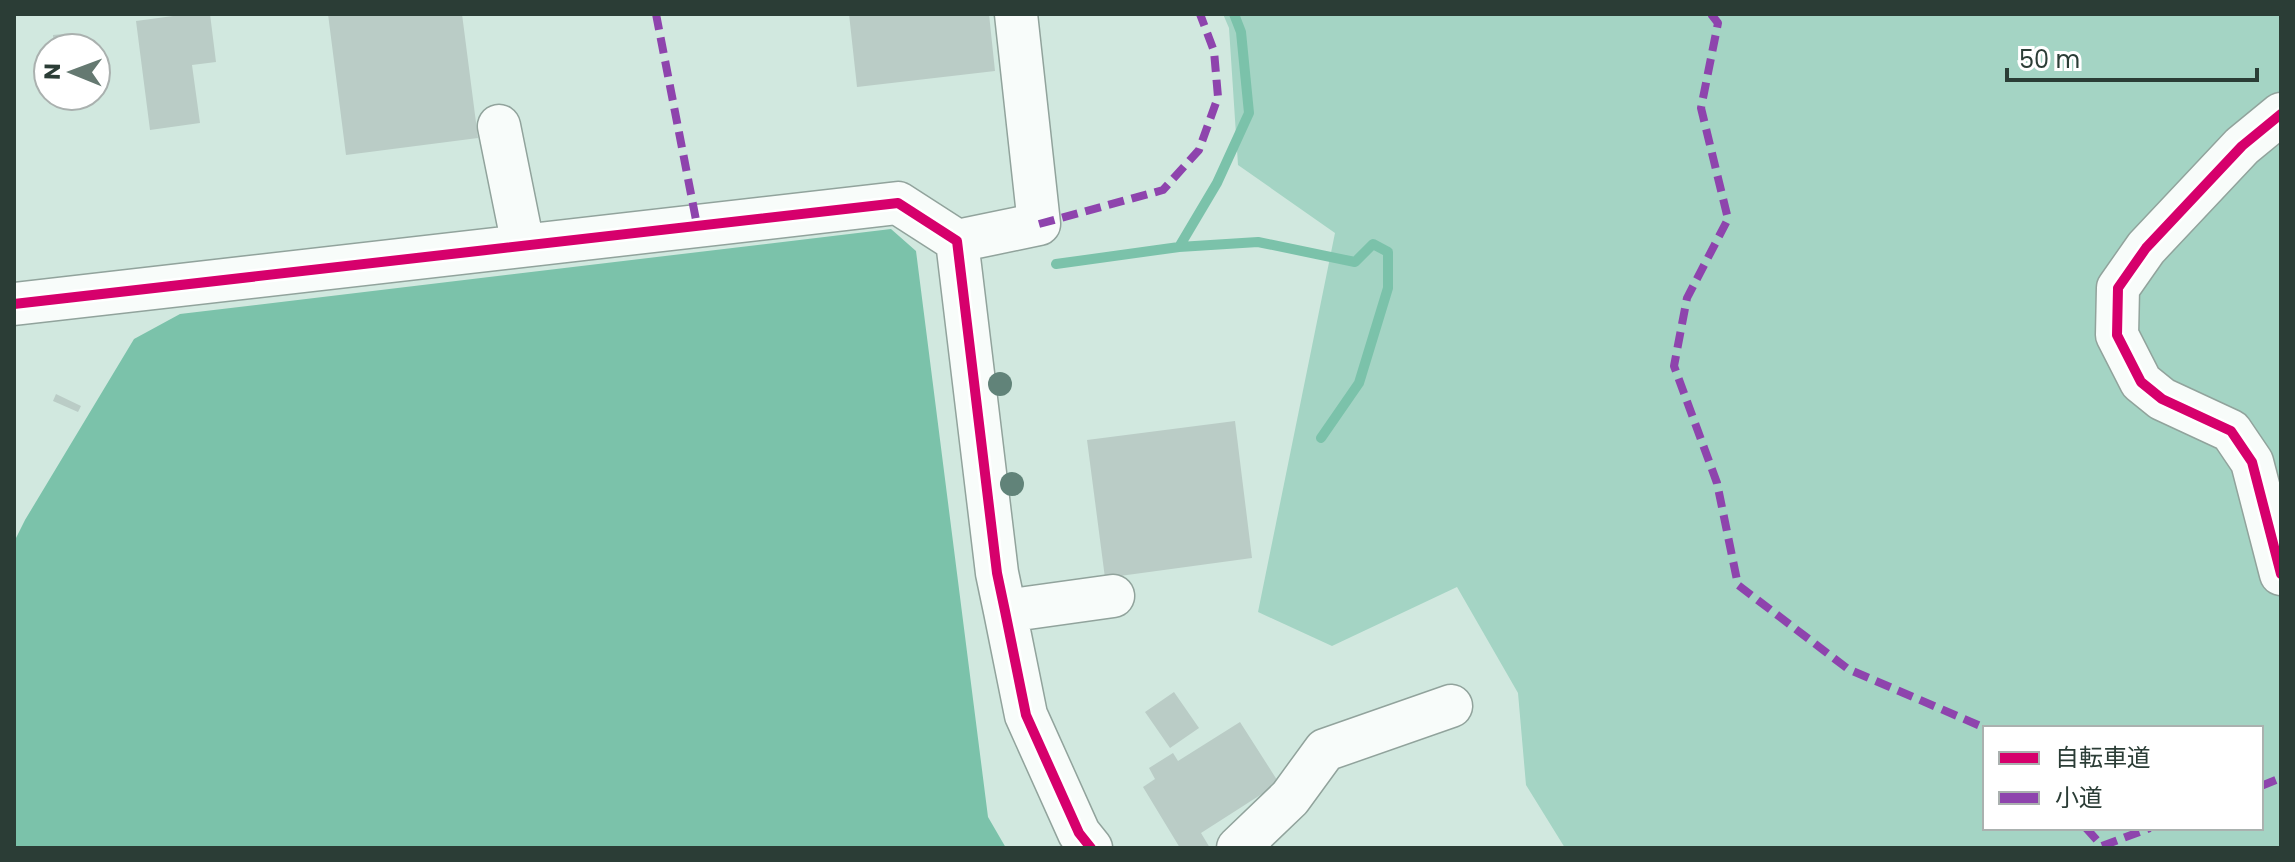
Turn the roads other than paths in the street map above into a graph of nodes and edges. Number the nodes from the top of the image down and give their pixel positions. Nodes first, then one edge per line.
1 (1016, 14) edge
2 (2281, 114) edge
3 (499, 126) dead end
4 (957, 241) junction
5 (523, 245) junction
6 (14, 304) edge
7 (2281, 574) edge
8 (1113, 596) dead end
9 (1005, 611) junction
10 (1451, 706) dead end
11 (1091, 848) edge
12 (1238, 848) edge

1 - 4 street
2 - 7 street
3 - 5 street
4 - 5 street
4 - 9 street
5 - 6 street
8 - 9 street
9 - 11 street
10 - 12 street

